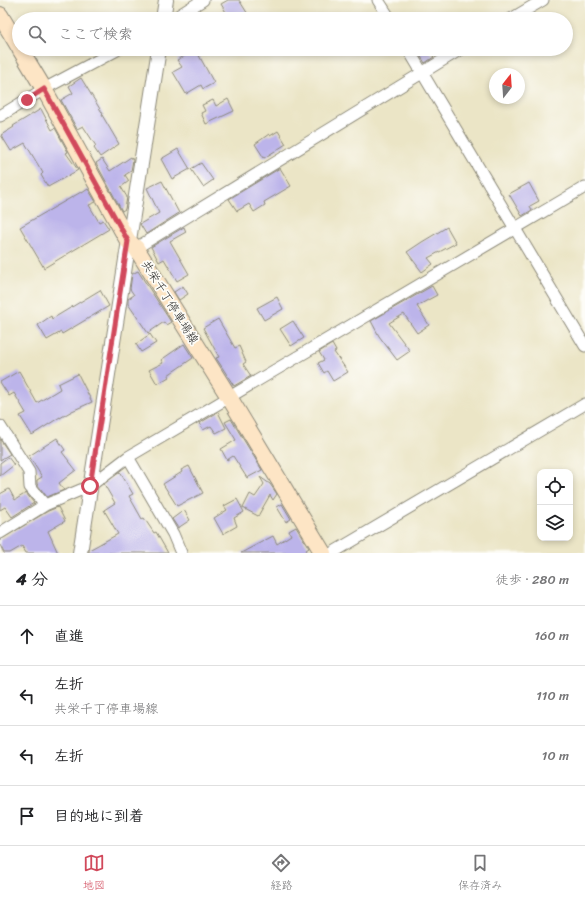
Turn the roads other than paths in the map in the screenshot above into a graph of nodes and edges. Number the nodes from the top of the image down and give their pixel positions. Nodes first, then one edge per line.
1 (166, 0) edge
2 (203, 0) edge
3 (378, 0) edge
4 (543, 0) edge
5 (164, 12) edge
6 (184, 12) edge
7 (386, 12) edge
8 (523, 12) edge
9 (0, 16) edge
10 (12, 35) edge
11 (25, 56) edge
12 (106, 56) edge
13 (158, 56) edge
14 (412, 56) edge
15 (450, 56) edge
16 (422, 73) junction
17 (44, 89) junction
18 (0, 116) edge
19 (585, 187) edge
20 (515, 228) junction
21 (132, 244) junction
22 (585, 346) edge
23 (229, 397) junction
24 (585, 404) edge
25 (0, 426) edge
26 (128, 457) junction
27 (90, 486) junction
28 (45, 505) junction
29 (0, 533) edge
30 (80, 553) edge
31 (181, 553) edge
32 (324, 553) edge
33 (332, 553) edge

1 - 5 street
2 - 6 street
3 - 7 street
4 - 8 street
9 - 10 main road, 共栄千丁停車場線
11 - 17 main road, 共栄千丁停車場線
12 - 17 street
13 - 21 street
14 - 16 street
15 - 16 street
16 - 20 street
16 - 21 street
17 - 18 street
17 - 21 main road, 共栄千丁停車場線
19 - 20 street
20 - 22 street
20 - 23 street
21 - 23 main road, 共栄千丁停車場線
21 - 27 street
23 - 26 street
23 - 32 main road, 共栄千丁停車場線
24 - 33 street
25 - 28 street
26 - 27 street
26 - 31 street
27 - 28 street
27 - 30 street
28 - 29 street

